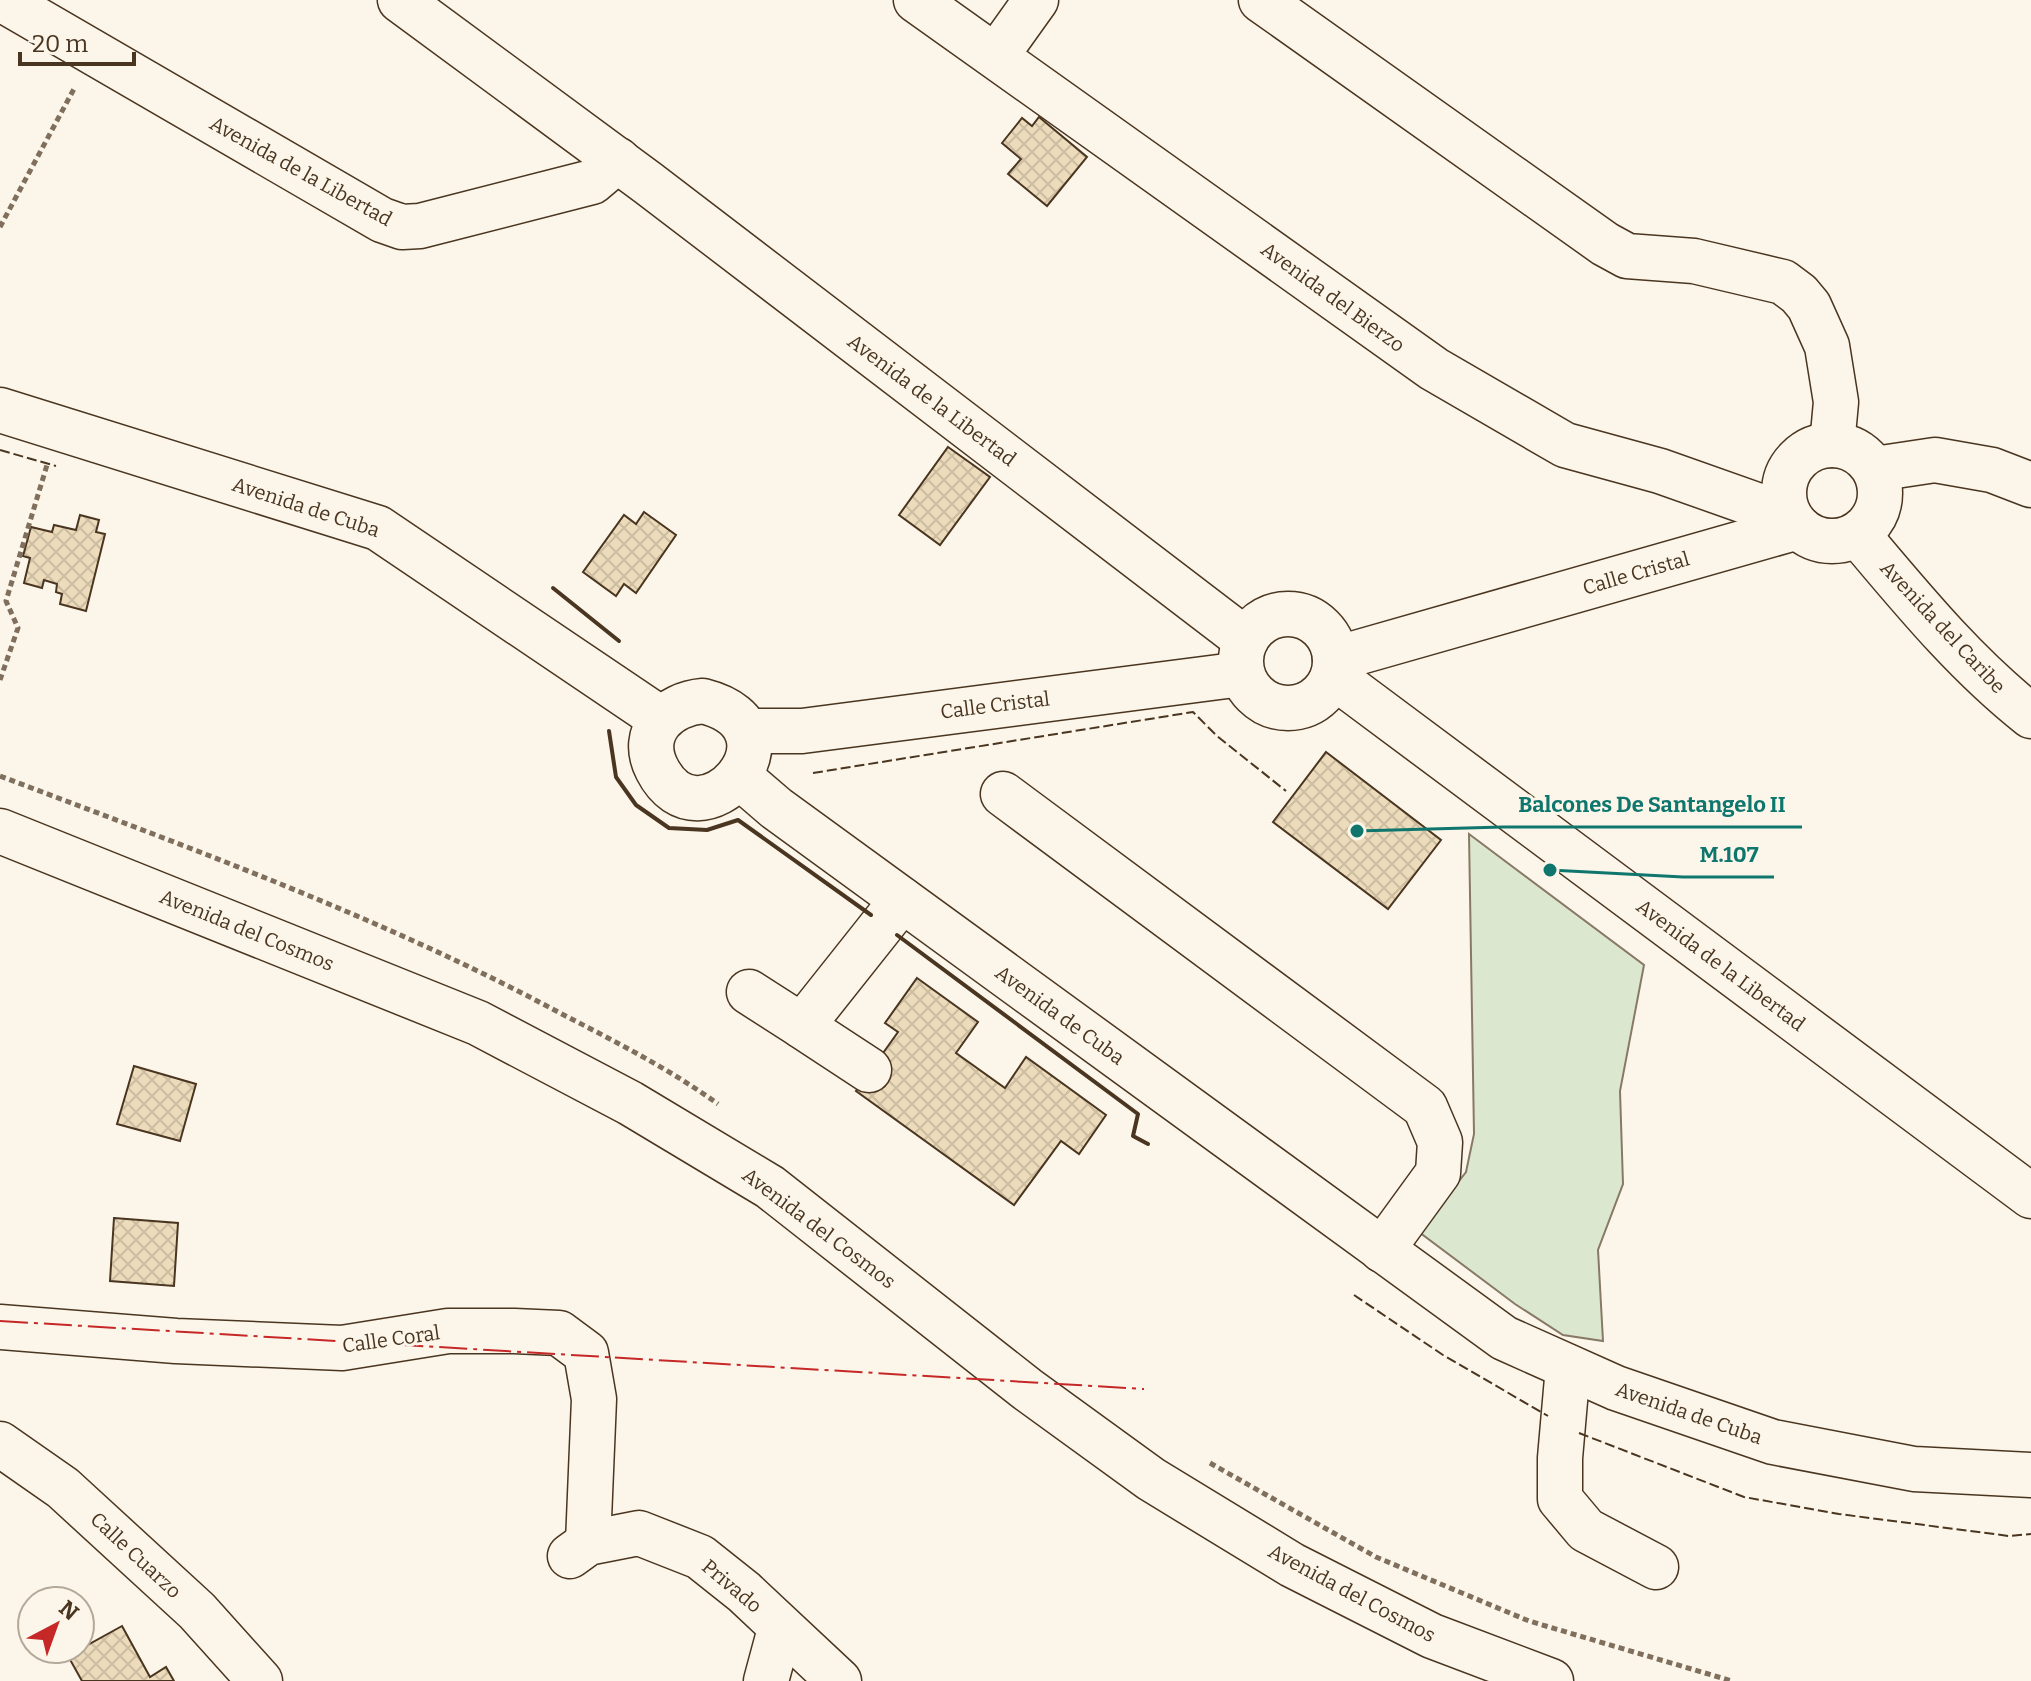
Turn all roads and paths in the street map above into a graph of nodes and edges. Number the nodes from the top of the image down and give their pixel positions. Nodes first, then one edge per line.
1 (3, 0) edge
2 (400, 0) edge
3 (916, 0) edge
4 (1036, 0) edge
5 (1261, 0) edge
6 (94, 53) junction
7 (996, 56) junction
8 (618, 160) junction
9 (0, 227) edge
10 (0, 410) edge
11 (1832, 445) junction
12 (48, 464) dead end
13 (1875, 469) junction
14 (2031, 485) edge
15 (1794, 522) junction
16 (1858, 535) junction
17 (1244, 657) junction
18 (1334, 668) junction
19 (0, 680) edge
20 (2031, 716) edge
21 (661, 719) junction
22 (747, 731) junction
23 (740, 777) junction
24 (1003, 794) dead end
25 (0, 831) edge
26 (902, 900) junction
27 (749, 992) dead end
28 (802, 1026) junction
29 (869, 1070) dead end
30 (2031, 1196) edge
31 (1382, 1250) junction
32 (0, 1327) edge
33 (1568, 1367) junction
34 (0, 1444) edge
35 (2031, 1475) edge
36 (579, 1550) joint
37 (1656, 1567) dead end
38 (780, 1629) junction
39 (260, 1681) edge
40 (766, 1681) edge
41 (839, 1681) edge
42 (1551, 1681) edge

1 - 6 street, Avenida de la Libertad
2 - 8 street, Avenida de la Libertad
3 - 7 street, Avenida del Bierzo
4 - 7 street
5 - 11 street
6 - 8 street, Avenida de la Libertad
6 - 9 path
7 - 15 street, Avenida del Bierzo
8 - 17 street, Avenida de la Libertad
10 - 21 street, Avenida de Cuba
11 - 13 street
11 - 15 street
12 - 19 path
13 - 14 street
13 - 16 street
15 - 16 street
15 - 18 street, Calle Cristal
16 - 20 street, Avenida del Caribe
17 - 18 street
17 - 18 street
17 - 22 street, Calle Cristal
18 - 30 street, Avenida de la Libertad
21 - 22 street
21 - 23 street
22 - 23 street
23 - 26 street, Avenida de Cuba
24 - 31 street
25 - 42 street, Avenida del Cosmos
26 - 28 street
26 - 31 street, Avenida de Cuba
27 - 28 street
28 - 29 street
31 - 33 street, Avenida de Cuba
32 - 36 street, Calle Coral
33 - 35 street, Avenida de Cuba
33 - 37 street
34 - 39 street, Calle Cuarzo
36 - 38 street, Privado
38 - 40 street
38 - 41 street, Privado

